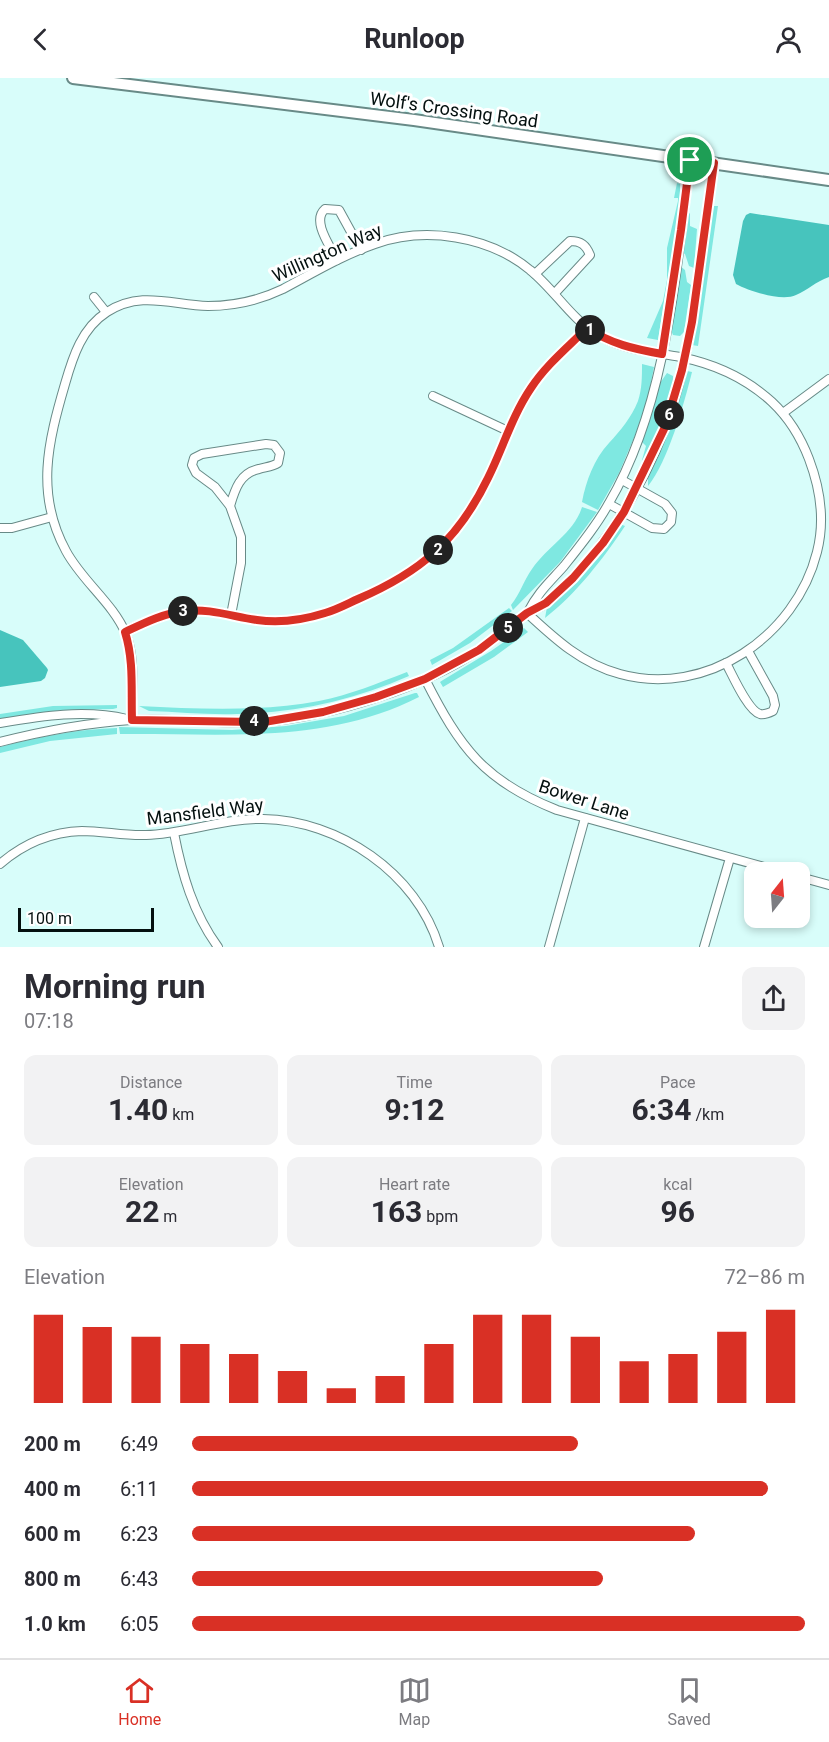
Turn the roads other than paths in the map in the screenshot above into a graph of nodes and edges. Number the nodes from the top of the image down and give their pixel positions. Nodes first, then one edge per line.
1 (73, 78) edge
2 (690, 160) junction
3 (714, 163) junction
4 (829, 180) edge
5 (361, 250) junction
6 (337, 260) junction
7 (535, 274) junction
8 (555, 293) junction
9 (94, 297) dead end
10 (106, 312) junction
11 (587, 328) junction
12 (662, 354) junction
13 (685, 358) junction
14 (829, 379) edge
15 (433, 396) dead end
16 (783, 413) junction
17 (508, 431) junction
18 (622, 480) junction
19 (637, 488) junction
20 (609, 504) junction
21 (230, 506) junction
22 (624, 512) junction
23 (52, 517) junction
24 (0, 528) edge
25 (527, 613) junction
26 (231, 615) junction
27 (125, 632) junction
28 (748, 651) junction
29 (726, 663) junction
30 (425, 679) junction
31 (132, 720) junction
32 (0, 723) edge
33 (0, 742) edge
34 (585, 818) junction
35 (174, 833) junction
36 (730, 858) junction
37 (745, 862) edge
38 (0, 864) edge
39 (810, 880) edge
40 (829, 885) edge
41 (218, 947) edge
42 (439, 947) edge
43 (549, 947) edge
44 (704, 947) edge

1 - 2 main road, Wolf's Crossing Road
2 - 3 main road, Wolf's Crossing Road
2 - 12 street
3 - 4 main road, Wolf's Crossing Road
3 - 13 street
5 - 6 street, Willington Way
5 - 6 street
5 - 7 street, Willington Way
6 - 10 street, Willington Way
7 - 8 street, Willington Way
7 - 8 street
8 - 11 street, Willington Way
9 - 10 street
10 - 23 street, Willington Way
11 - 12 street, Willington Way
11 - 17 street
12 - 13 street, Willington Way
12 - 18 street
13 - 16 street, Willington Way
13 - 19 street
14 - 16 street
15 - 17 street
16 - 28 street, Willington Way
17 - 26 street
18 - 19 street
18 - 20 street
19 - 22 street
19 - 22 street
20 - 22 street
20 - 25 street
21 - 21 street
21 - 26 street
22 - 25 street
23 - 24 street
23 - 27 street, Willington Way
25 - 29 street, Willington Way
25 - 30 street
26 - 27 street
27 - 31 street, Willington Way
28 - 29 street, Willington Way
28 - 29 street
30 - 31 street
30 - 34 street, Bower Lane
31 - 32 street
31 - 33 street
34 - 36 street, Bower Lane
34 - 43 street
35 - 38 street, Mansfield Way
35 - 41 street
35 - 42 street, Mansfield Way
36 - 37 street, Bower Lane
36 - 44 street
39 - 40 street

